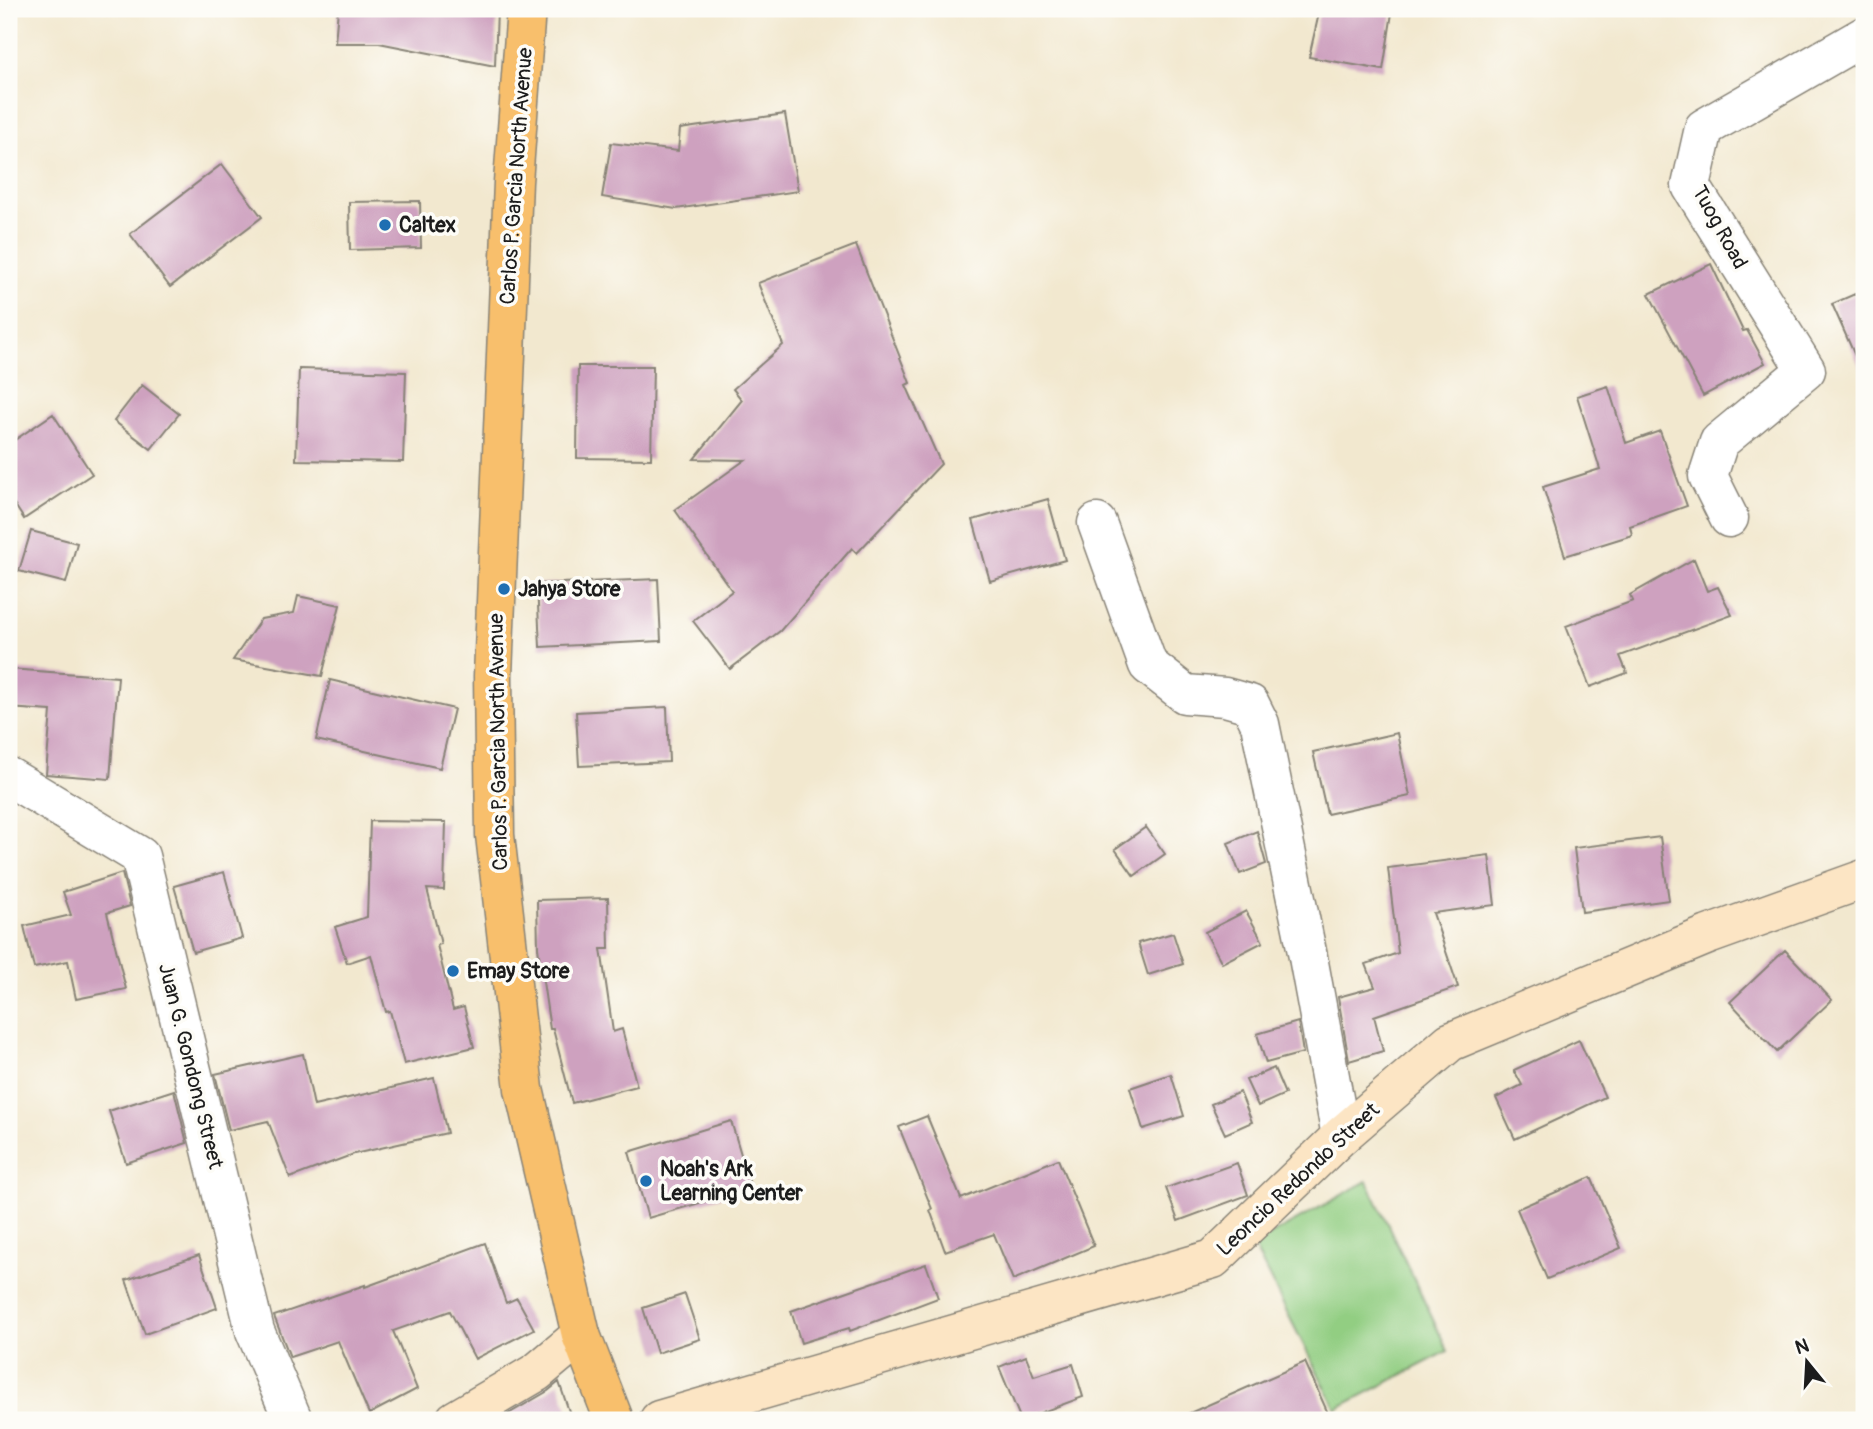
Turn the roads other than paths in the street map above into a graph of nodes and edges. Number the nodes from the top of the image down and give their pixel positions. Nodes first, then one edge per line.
1 (526, 9) edge
2 (1855, 9) edge
3 (1864, 26) edge
4 (1864, 36) edge
5 (1729, 517) dead end
6 (1097, 523) dead end
7 (9, 777) edge
8 (1864, 879) edge
9 (1341, 1136) junction
10 (581, 1335) junction
11 (293, 1420) edge
12 (455, 1420) edge
13 (614, 1420) edge
14 (659, 1420) edge

1 - 10 main road, Carlos P. Garcia North Avenue
2 - 3 street
4 - 5 street, Tuog Road
6 - 9 street
7 - 11 street, Juan G. Gondong Street
8 - 9 street, Leoncio Redondo Street
9 - 14 street, Leoncio Redondo Street
10 - 12 street
10 - 13 main road, Carlos P. Garcia North Avenue

